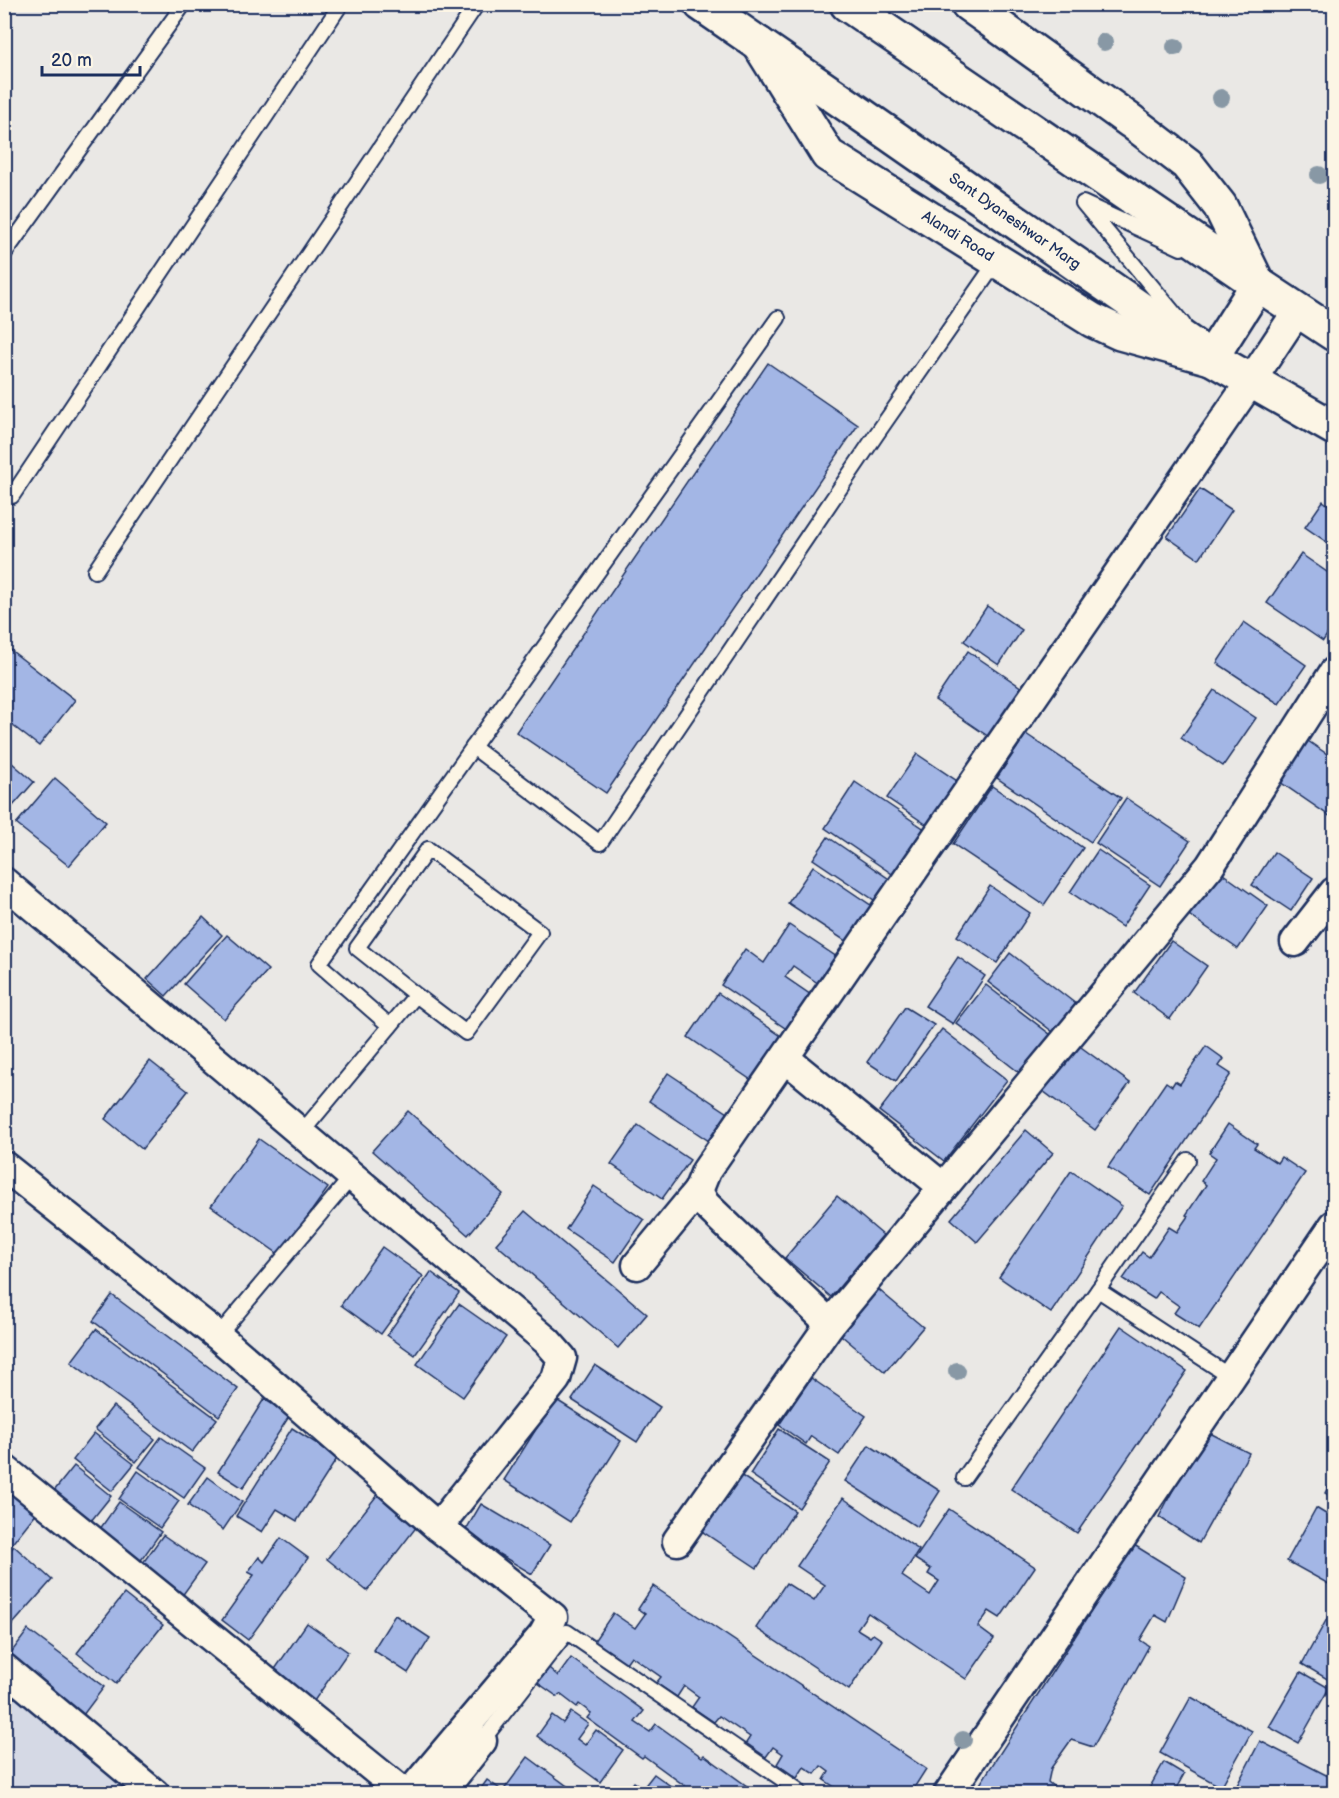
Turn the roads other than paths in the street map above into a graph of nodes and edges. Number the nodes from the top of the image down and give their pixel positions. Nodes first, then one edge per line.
1 (184, 4) edge
2 (341, 4) edge
3 (477, 4) edge
4 (701, 4) edge
5 (847, 4) edge
6 (968, 4) edge
7 (759, 44) junction
8 (4, 254) edge
9 (998, 261) junction
10 (1258, 284) junction
11 (1298, 310) junction
12 (778, 318) dead end
13 (1335, 333) edge
14 (1211, 358) junction
15 (1251, 381) junction
16 (1335, 428) edge
17 (12, 496) dead end
18 (94, 572) dead end
19 (1335, 672) edge
20 (473, 747) junction
21 (4, 882) edge
22 (1335, 892) edge
23 (1295, 942) dead end
24 (416, 995) junction
25 (390, 1026) junction
26 (785, 1058) junction
27 (302, 1132) junction
28 (1188, 1160) dead end
29 (4, 1166) edge
30 (352, 1175) junction
31 (943, 1187) junction
32 (698, 1191) junction
33 (1335, 1225) edge
34 (638, 1265) dead end
35 (1098, 1290) junction
36 (830, 1324) junction
37 (218, 1336) junction
38 (1231, 1377) junction
39 (4, 1469) edge
40 (964, 1478) dead end
41 (438, 1527) junction
42 (677, 1541) dead end
43 (4, 1668) edge
44 (482, 1741) joint
45 (798, 1790) dead end
46 (155, 1794) edge
47 (407, 1794) edge
48 (440, 1794) edge
49 (948, 1794) edge

1 - 8 lane
2 - 17 lane
3 - 18 lane
4 - 7 main road, Sant Dyaneshwar Marg
5 - 10 main road
6 - 10 main road
7 - 9 main road, Alandi Road
7 - 14 main road, Sant Dyaneshwar Marg
9 - 14 main road, Alandi Road
9 - 20 lane
10 - 11 main road
10 - 14 main road
10 - 14 lane
11 - 13 main road
11 - 15 street
12 - 20 lane
14 - 15 main road, Sant Dyaneshwar Marg
15 - 16 main road, Sant Dyaneshwar Marg
15 - 26 street
19 - 31 street
20 - 25 lane
21 - 27 street
22 - 23 street
24 - 24 lane
24 - 25 lane
25 - 27 lane
26 - 31 street
26 - 32 street
27 - 30 street
28 - 35 lane
29 - 37 street
30 - 37 lane
30 - 41 street
31 - 36 street
32 - 34 street
32 - 36 street
33 - 38 street
35 - 38 lane
35 - 40 lane
36 - 42 street
37 - 41 street
38 - 49 street
39 - 47 street
41 - 47 street
43 - 46 street
44 - 45 lane
44 - 48 street

